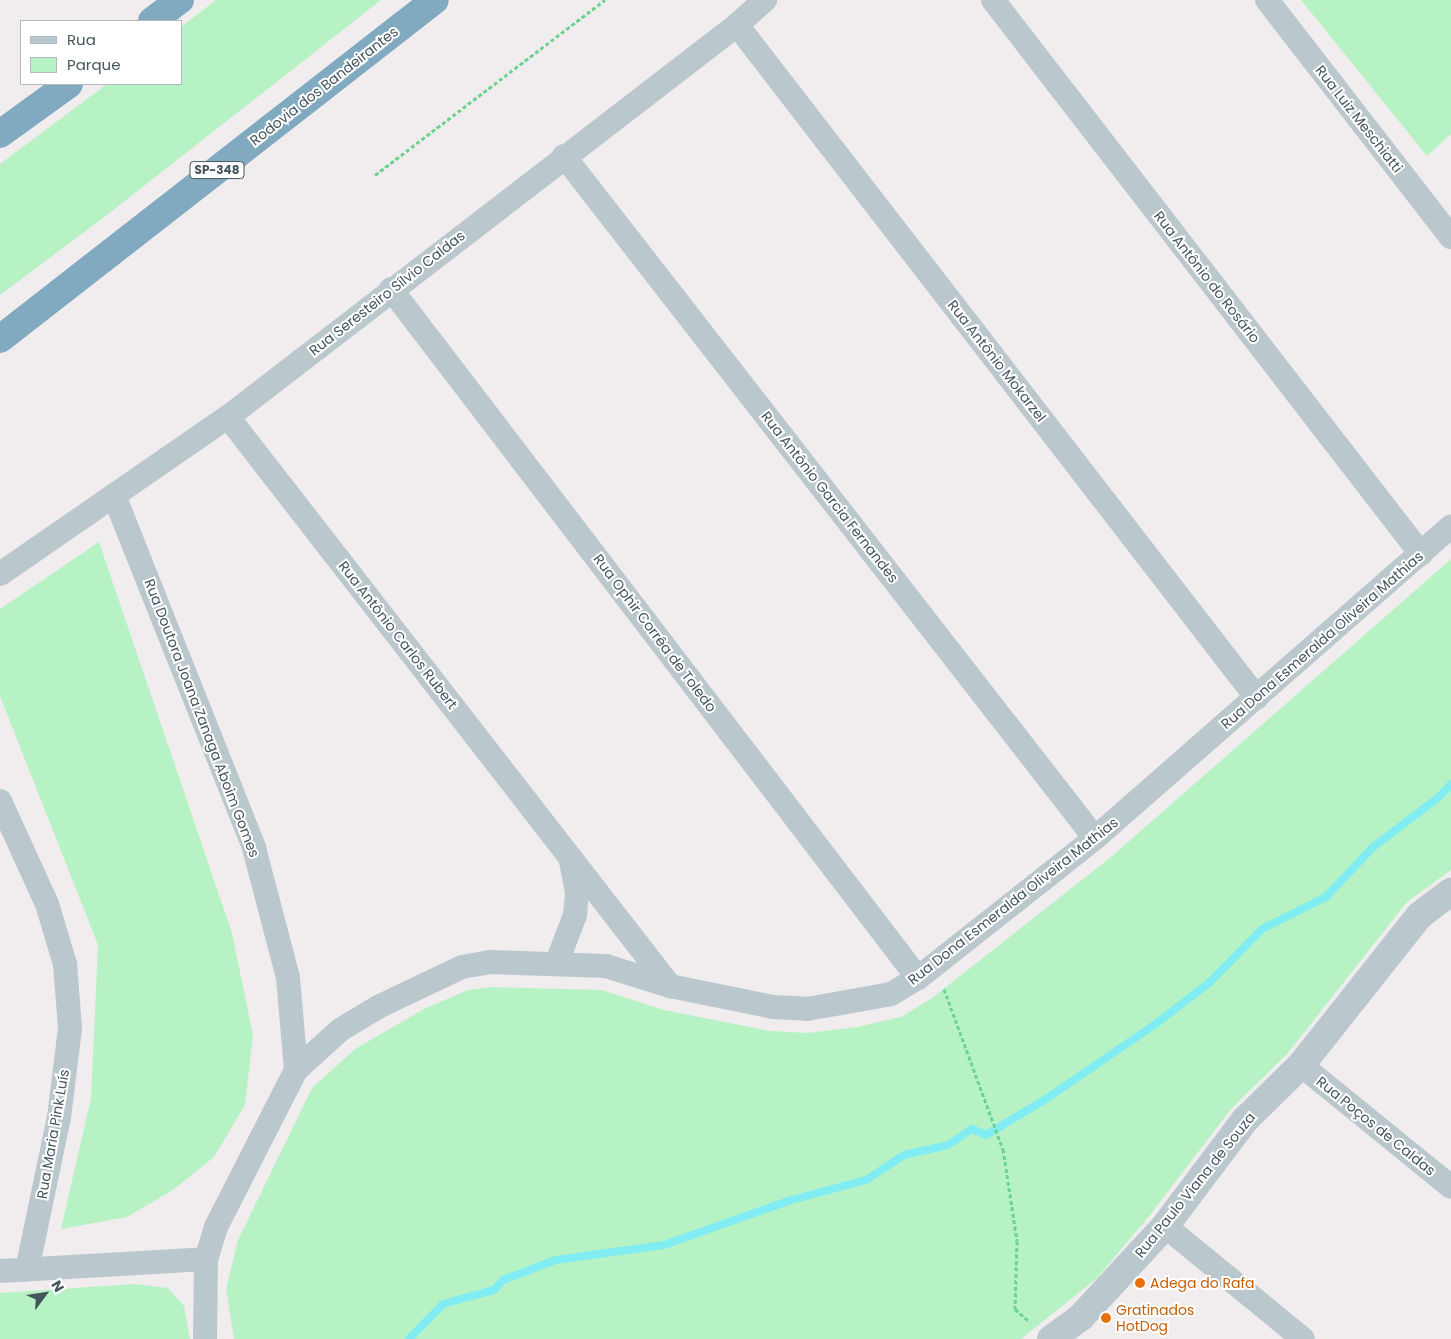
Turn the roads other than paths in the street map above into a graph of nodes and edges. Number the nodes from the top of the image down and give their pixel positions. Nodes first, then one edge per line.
1 (180, 0) edge
2 (434, 0) edge
3 (765, 0) edge
4 (993, 0) edge
5 (1267, 0) edge
6 (153, 20) edge
7 (737, 25) junction
8 (68, 85) edge
9 (0, 134) edge
10 (564, 156) junction
11 (1451, 237) edge
12 (391, 289) junction
13 (0, 339) edge
14 (228, 417) junction
15 (115, 498) junction
16 (1451, 526) edge
17 (1422, 554) junction
18 (0, 574) edge
19 (1256, 698) junction
20 (0, 801) edge
21 (1095, 838) junction
22 (569, 854) junction
23 (1448, 897) edge
24 (557, 962) junction
25 (926, 972) junction
26 (670, 986) junction
27 (1301, 1065) junction
28 (296, 1070) junction
29 (1451, 1187) edge
30 (1164, 1226) junction
31 (206, 1258) junction
32 (27, 1270) junction
33 (0, 1271) edge
34 (1044, 1333) edge
35 (205, 1339) edge
36 (1303, 1339) edge

1 - 6 highway
2 - 13 highway, Rodovia dos Bandeirantes / SP-348
3 - 7 street, Rua Seresteiro Sílvio Caldas
4 - 17 street, Rua Antônio do Rosário
5 - 11 street, Rua Luiz Meschiatti
7 - 10 street, Rua Seresteiro Sílvio Caldas
7 - 19 street, Rua Antônio Mokarzel
8 - 9 highway
10 - 12 street, Rua Seresteiro Sílvio Caldas
10 - 21 street, Rua Antônio Garcia Fernandes
12 - 14 street, Rua Seresteiro Sílvio Caldas
12 - 25 street, Rua Ophir Corrêa de Toledo
14 - 15 street, Rua Seresteiro Sílvio Caldas
14 - 22 street, Rua Antônio Carlos Rubert
15 - 18 street, Rua Seresteiro Sílvio Caldas
15 - 28 street, Rua Doutora Joana Zanaga Aboim Gomes
16 - 17 street, Rua Dona Esmeralda Oliveira Mathias
17 - 19 street, Rua Dona Esmeralda Oliveira Mathias
19 - 21 street, Rua Dona Esmeralda Oliveira Mathias
20 - 32 street, Rua Maria Pink Luís
21 - 25 street, Rua Dona Esmeralda Oliveira Mathias
22 - 24 street, Rua Antônio Carlos Rubert
22 - 26 street, Rua Antônio Carlos Rubert
23 - 27 street, Rua Paulo Viana de Souza
24 - 26 street, Rua Dona Esmeralda Oliveira Mathias
24 - 28 street, Rua Dona Esmeralda Oliveira Mathias
25 - 26 street, Rua Dona Esmeralda Oliveira Mathias
27 - 29 street, Rua Poços de Caldas
27 - 30 street, Rua Paulo Viana de Souza
28 - 31 street
30 - 34 street, Rua Paulo Viana de Souza
30 - 36 street
31 - 32 street
31 - 35 street
32 - 33 street

